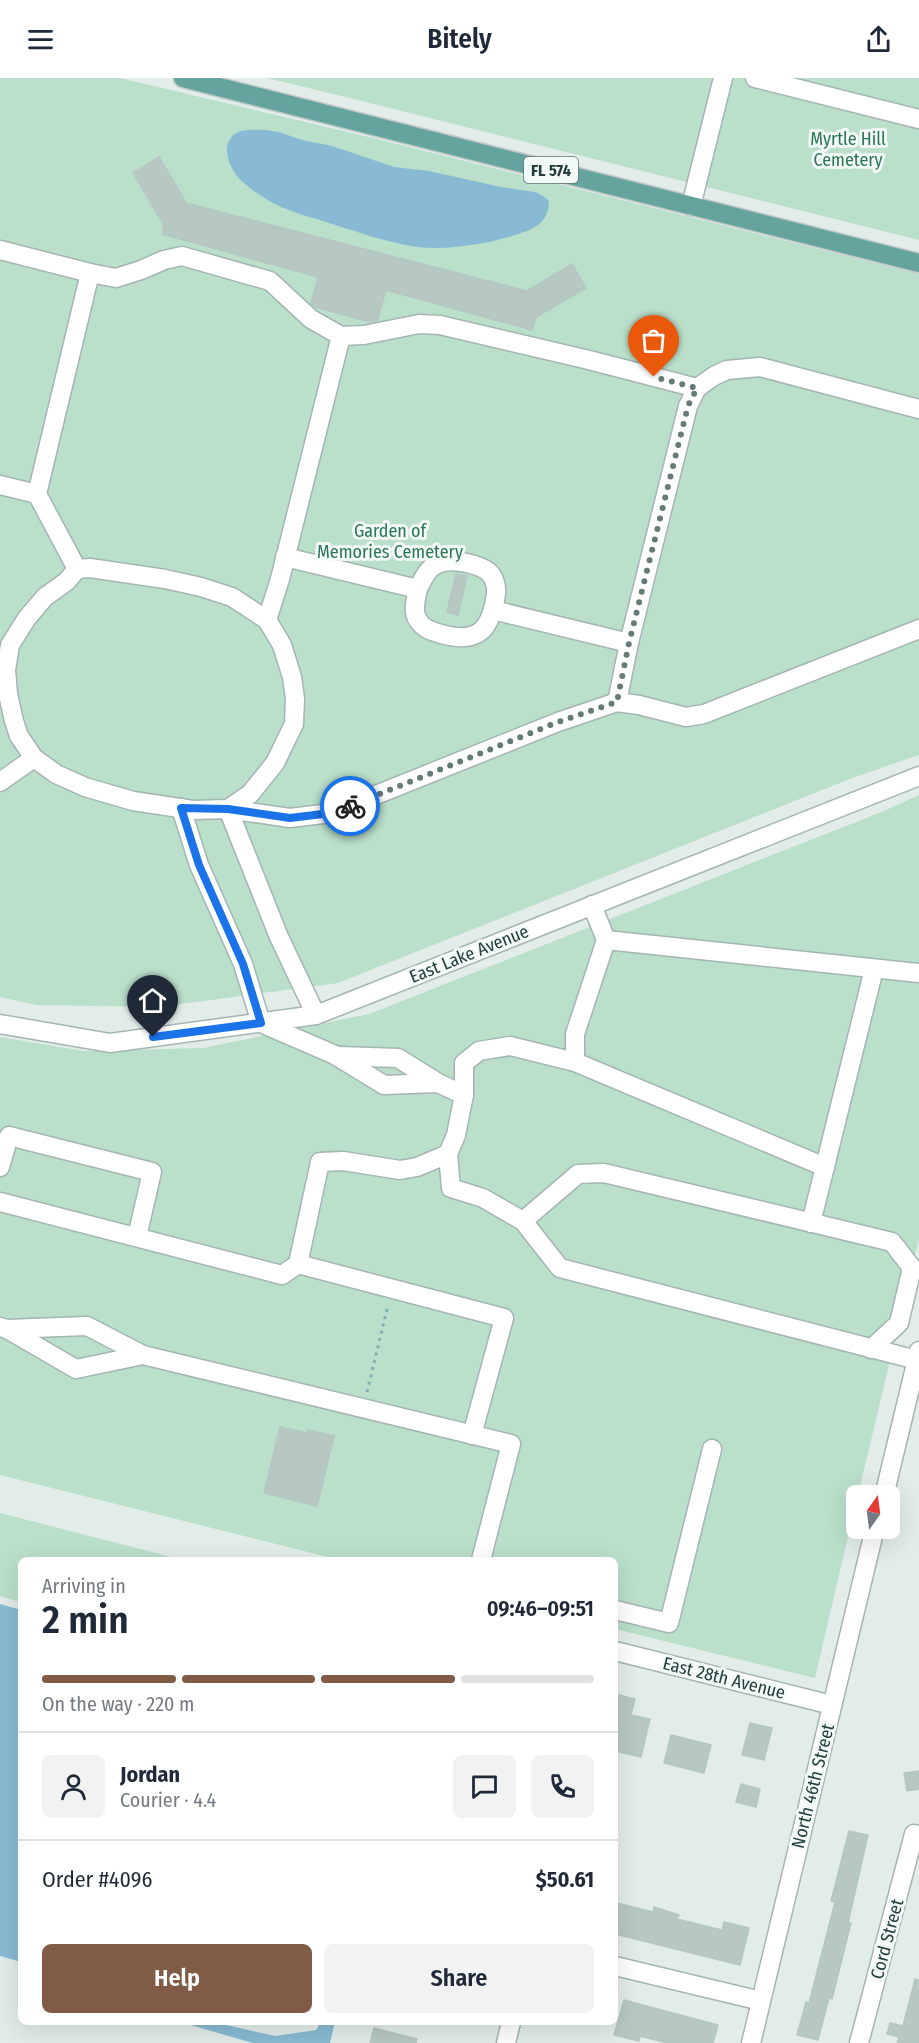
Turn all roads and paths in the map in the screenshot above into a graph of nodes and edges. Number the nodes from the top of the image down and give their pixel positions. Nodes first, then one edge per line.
1 (183, 78) edge
2 (723, 78) edge
3 (755, 78) edge
4 (919, 119) edge
5 (691, 206) junction
6 (0, 250) edge
7 (919, 263) edge
8 (90, 273) junction
9 (341, 336) junction
10 (697, 388) junction
11 (919, 409) edge
12 (0, 485) edge
13 (37, 494) junction
14 (285, 557) junction
15 (77, 569) junction
16 (418, 589) junction
17 (493, 610) junction
18 (267, 620) junction
19 (919, 629) edge
20 (629, 643) junction
21 (617, 702) junction
22 (34, 758) junction
23 (919, 776) edge
24 (0, 782) edge
25 (181, 808) junction
26 (228, 809) junction
27 (592, 905) junction
28 (606, 940) junction
29 (874, 969) junction
30 (919, 974) edge
31 (316, 1016) junction
32 (261, 1023) junction
33 (0, 1024) edge
34 (335, 1055) junction
35 (576, 1062) junction
36 (438, 1083) junction
37 (464, 1095) junction
38 (448, 1154) junction
39 (0, 1166) edge
40 (825, 1167) junction
41 (0, 1202) edge
42 (523, 1221) junction
43 (811, 1223) junction
44 (137, 1237) junction
45 (297, 1264) junction
46 (392, 1289) junction
47 (3, 1328) edge
48 (871, 1348) junction
49 (143, 1355) junction
50 (918, 1356) edge
51 (363, 1408) junction
52 (472, 1435) junction
53 (712, 1449) dead end
54 (887, 1485) edge
55 (873, 1539) edge
56 (482, 1557) edge
57 (618, 1611) edge
58 (618, 1652) edge
59 (832, 1705) junction
60 (916, 1835) edge
61 (618, 1967) edge
62 (761, 2001) junction
63 (510, 2025) edge
64 (506, 2043) edge
65 (751, 2043) edge
66 (860, 2043) edge

1 - 5 main road, FL 574
2 - 5 street
3 - 4 street
5 - 7 main road, FL 574
6 - 8 street
8 - 9 street
8 - 13 street
9 - 10 street
9 - 14 street
10 - 11 street
10 - 20 street
12 - 13 street
13 - 15 street
14 - 16 street
14 - 18 street
15 - 18 street
15 - 22 street
16 - 17 street
16 - 17 street
17 - 20 street
18 - 26 street
19 - 21 street
20 - 21 street
21 - 26 street
22 - 24 street
22 - 25 street
23 - 27 street, East Lake Avenue
25 - 26 street
25 - 32 street
26 - 31 street
27 - 28 street
27 - 31 street, East Lake Avenue
28 - 29 street
28 - 35 street
29 - 30 street
29 - 40 street
31 - 32 street, East Lake Avenue
32 - 33 street, East Lake Avenue
32 - 34 street
34 - 36 street
34 - 36 street
35 - 37 street
35 - 40 street
36 - 37 street
37 - 38 street
38 - 42 street
38 - 45 street
39 - 44 street
40 - 43 street
41 - 44 street
42 - 43 street
42 - 48 street
43 - 48 street
44 - 45 street
45 - 46 street
46 - 51 path
46 - 52 street
47 - 49 street
47 - 49 street
48 - 50 street
49 - 51 street
50 - 54 street
51 - 52 street
52 - 56 street
53 - 57 street
55 - 59 street, North 46th Street
58 - 59 street, East 28th Avenue
59 - 62 street, North 46th Street
60 - 66 street, Cord Street
61 - 62 street
62 - 65 street, North 46th Street
63 - 64 street

